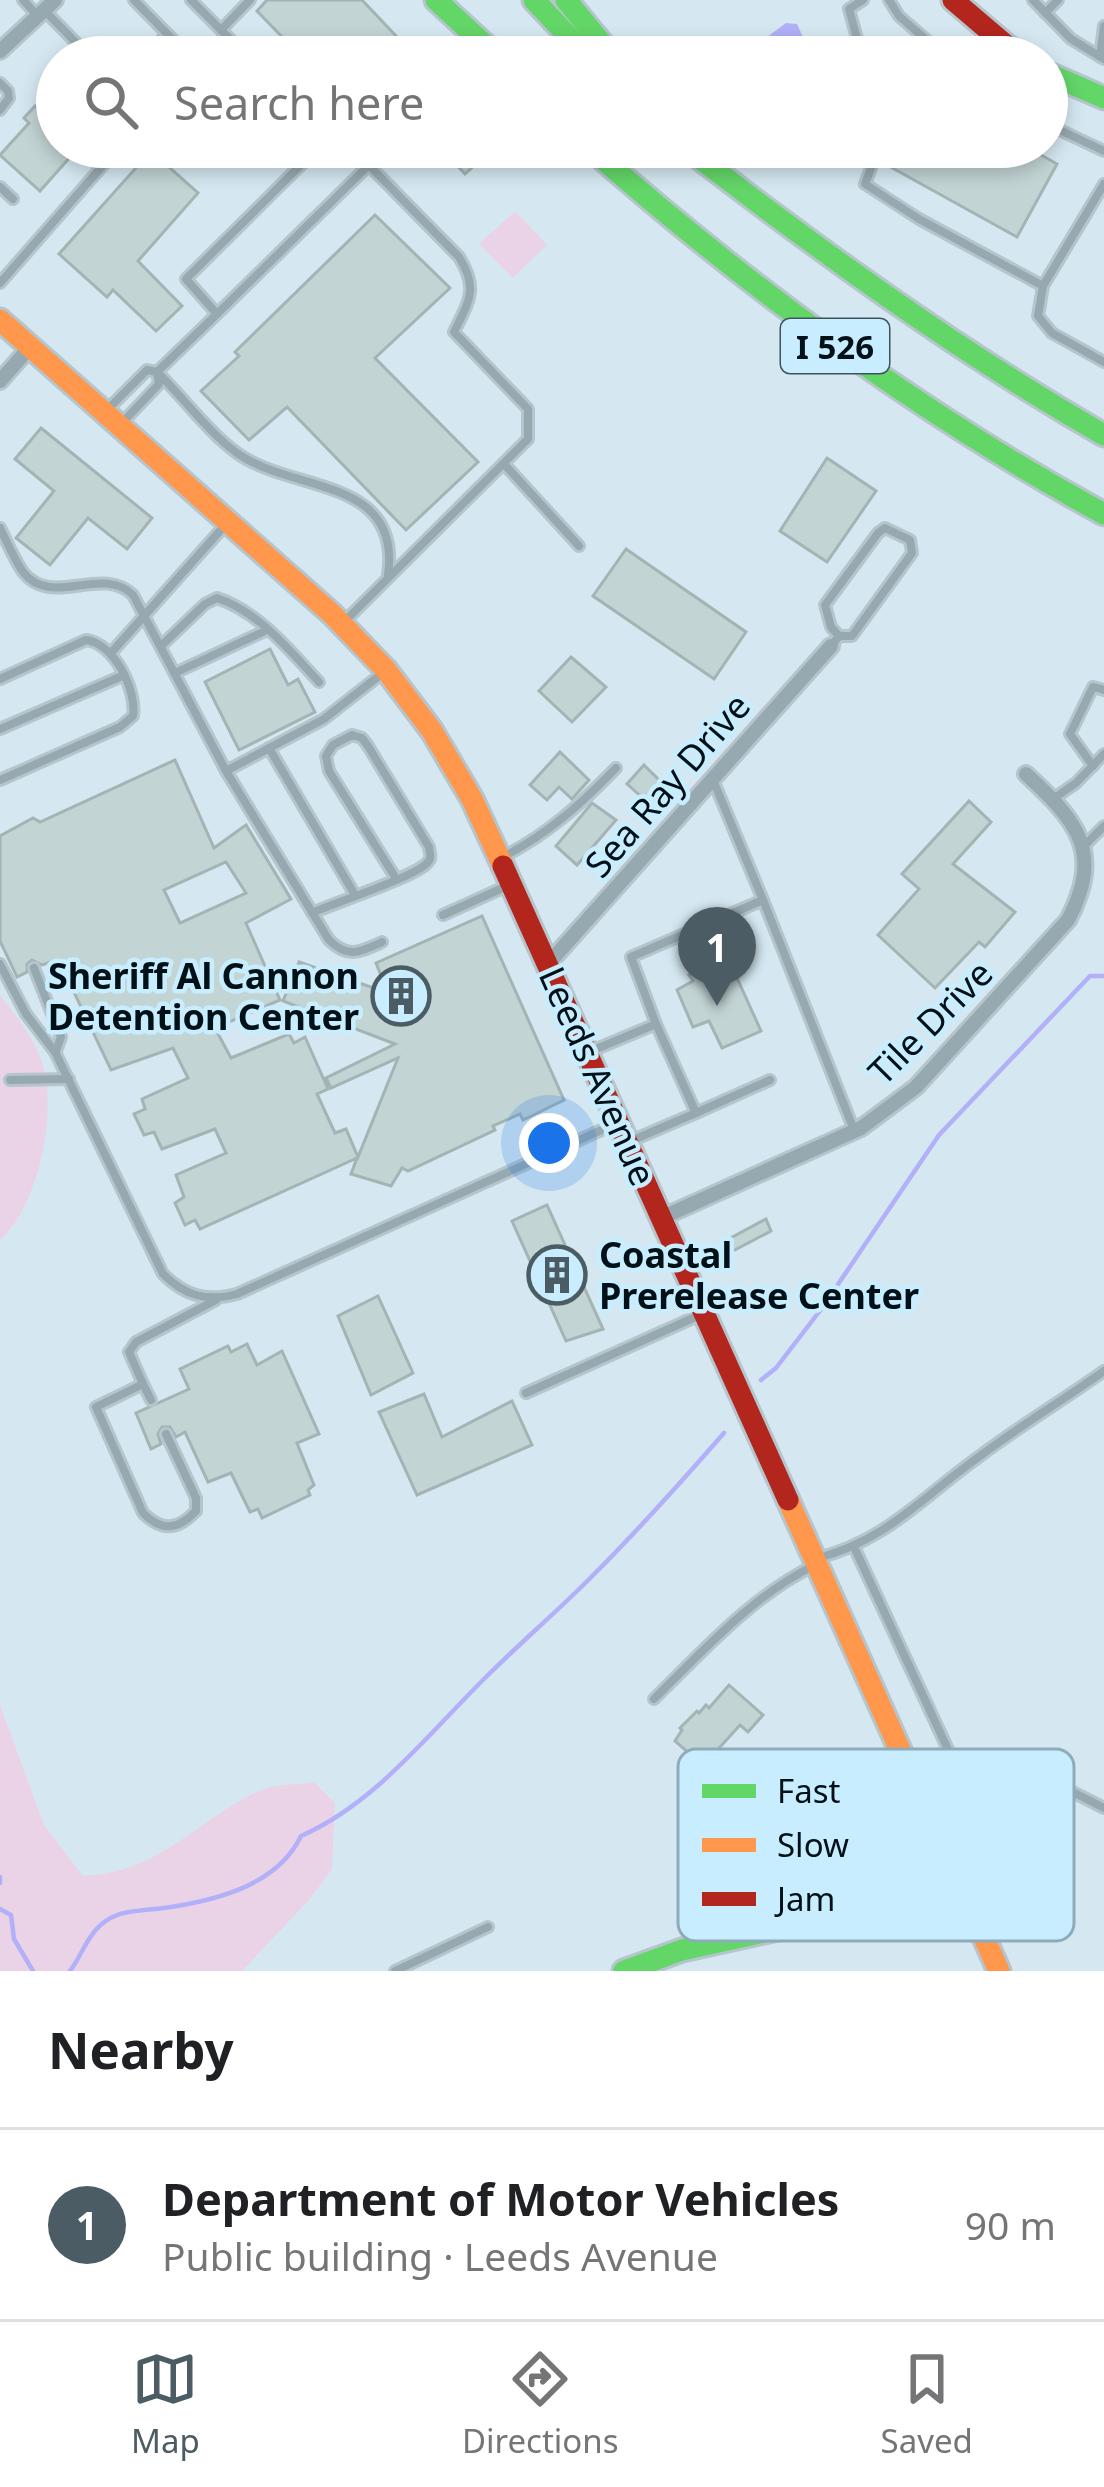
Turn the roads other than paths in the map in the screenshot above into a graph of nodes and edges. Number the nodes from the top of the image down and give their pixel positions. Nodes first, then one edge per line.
1 (23, 0) edge
2 (134, 0) edge
3 (191, 0) edge
4 (250, 0) edge
5 (436, 0) edge
6 (452, 0) edge
7 (534, 0) edge
8 (566, 0) edge
9 (863, 0) edge
10 (889, 0) edge
11 (1033, 0) edge
12 (1058, 0) edge
13 (967, 4) edge
14 (45, 8) edge
15 (1045, 14) junction
16 (1104, 26) edge
17 (221, 30) junction
18 (71, 36) edge
19 (169, 36) edge
20 (227, 36) edge
21 (476, 36) edge
22 (482, 36) edge
23 (568, 36) edge
24 (596, 36) edge
25 (856, 36) edge
26 (918, 36) edge
27 (999, 36) edge
28 (1068, 36) edge
29 (1068, 36) edge
30 (0, 51) edge
31 (1102, 58) edge
32 (1068, 82) edge
33 (0, 83) edge
34 (1104, 98) edge
35 (0, 110) edge
36 (1068, 134) edge
37 (1104, 151) edge
38 (101, 168) edge
39 (298, 168) edge
40 (366, 168) edge
41 (372, 168) edge
42 (614, 168) edge
43 (712, 168) edge
44 (725, 168) edge
45 (871, 168) edge
46 (1104, 184) edge
47 (0, 187) edge
48 (13, 199) dead end
49 (775, 217) junction
50 (0, 284) edge
51 (1043, 286) junction
52 (217, 314) junction
53 (0, 320) edge
54 (30, 347) junction
55 (1104, 362) edge
56 (158, 372) junction
57 (0, 381) edge
58 (111, 419) junction
59 (1104, 435) edge
60 (505, 465) junction
61 (1104, 514) edge
62 (228, 522) junction
63 (0, 528) edge
64 (579, 546) dead end
65 (388, 575) junction
66 (145, 615) junction
67 (342, 624) junction
68 (268, 629) junction
69 (835, 641) junction
70 (161, 646) junction
71 (112, 653) junction
72 (386, 670) junction
73 (175, 673) junction
74 (122, 676) junction
75 (0, 679) edge
76 (319, 682) dead end
77 (1104, 689) edge
78 (0, 729) edge
79 (269, 748) junction
80 (1104, 754) edge
81 (1093, 766) junction
82 (616, 767) dead end
83 (226, 771) junction
84 (1025, 774) dead end
85 (713, 780) junction
86 (0, 781) edge
87 (1054, 799) junction
88 (1104, 826) edge
89 (1083, 847) junction
90 (499, 858) junction
91 (395, 878) junction
92 (511, 884) junction
93 (355, 895) junction
94 (763, 900) junction
95 (312, 913) junction
96 (442, 915) dead end
97 (382, 942) dead end
98 (0, 964) edge
99 (548, 964) junction
100 (34, 968) dead end
101 (656, 1024) junction
102 (55, 1052) junction
103 (587, 1052) junction
104 (69, 1079) junction
105 (10, 1080) dead end
106 (770, 1080) dead end
107 (696, 1113) junction
108 (854, 1131) junction
109 (623, 1133) junction
110 (661, 1218) junction
111 (217, 1299) junction
112 (704, 1313) junction
113 (1104, 1371) edge
114 (143, 1384) junction
115 (526, 1394) dead end
116 (151, 1400) dead end
117 (166, 1433) dead end
118 (855, 1549) junction
119 (814, 1562) junction
120 (654, 1699) dead end
121 (897, 1749) edge
122 (948, 1749) edge
123 (1074, 1795) edge
124 (1104, 1808) edge
125 (488, 1927) dead end
126 (723, 1941) edge
127 (985, 1941) edge
128 (637, 1969) edge
129 (395, 1971) edge
130 (999, 1971) edge

1 - 14 lane
2 - 19 lane
3 - 17 lane
4 - 17 lane
5 - 21 main road
6 - 22 main road
7 - 23 main road
8 - 24 main road
9 - 25 lane
10 - 26 lane
11 - 15 lane
12 - 15 lane
13 - 27 main road
14 - 18 lane
14 - 30 street
15 - 28 lane
16 - 31 lane
17 - 20 lane
29 - 31 lane
32 - 34 main road
33 - 35 lane
36 - 37 lane
38 - 50 lane
39 - 52 lane
40 - 52 lane
41 - 60 lane
42 - 61 main road, I 526
43 - 49 main road, I 526
44 - 49 main road
45 - 51 lane
46 - 51 lane
47 - 48 lane
49 - 59 main road, I 526
51 - 55 lane
52 - 56 lane
53 - 54 main road, Leeds Avenue
54 - 57 street
54 - 58 main road, Leeds Avenue
56 - 58 lane
56 - 58 lane
56 - 65 lane
58 - 62 main road, Leeds Avenue
60 - 64 lane
60 - 65 lane
62 - 66 lane
62 - 67 main road, Leeds Avenue
63 - 66 lane
65 - 67 lane
66 - 70 lane
66 - 71 lane
67 - 72 main road, Leeds Avenue
68 - 70 lane
68 - 73 lane
68 - 76 lane
69 - 69 lane
69 - 85 street, Sea Ray Drive
70 - 73 lane
71 - 74 lane
71 - 75 lane
72 - 79 lane
72 - 90 main road, Leeds Avenue
73 - 83 lane
74 - 78 lane
74 - 86 lane
77 - 81 lane
79 - 83 lane
79 - 93 lane
80 - 81 lane
81 - 87 lane
82 - 90 lane
83 - 95 lane
84 - 87 street
85 - 94 lane
85 - 99 street, Sea Ray Drive
87 - 89 street
88 - 89 lane
89 - 108 street, Tile Drive
90 - 92 main road, Leeds Avenue
91 - 91 lane
91 - 93 lane
92 - 96 lane
92 - 99 main road, Leeds Avenue
93 - 95 lane
94 - 101 lane
94 - 108 lane
95 - 97 lane
98 - 102 lane
99 - 103 main road, Leeds Avenue
100 - 102 lane
101 - 103 lane
101 - 107 lane
102 - 104 lane
103 - 109 main road, Leeds Avenue
104 - 105 lane
104 - 111 lane
106 - 107 lane
107 - 109 lane
108 - 110 street, Tile Drive
109 - 110 main road, Leeds Avenue
109 - 111 lane
110 - 112 main road, Leeds Avenue
111 - 114 lane
112 - 115 lane
112 - 119 main road, Leeds Avenue
113 - 118 lane
114 - 116 lane
114 - 117 lane
118 - 119 lane
118 - 122 lane
119 - 120 lane
119 - 121 main road, Leeds Avenue
123 - 124 lane
125 - 129 lane
126 - 128 main road
127 - 130 main road, Leeds Avenue

